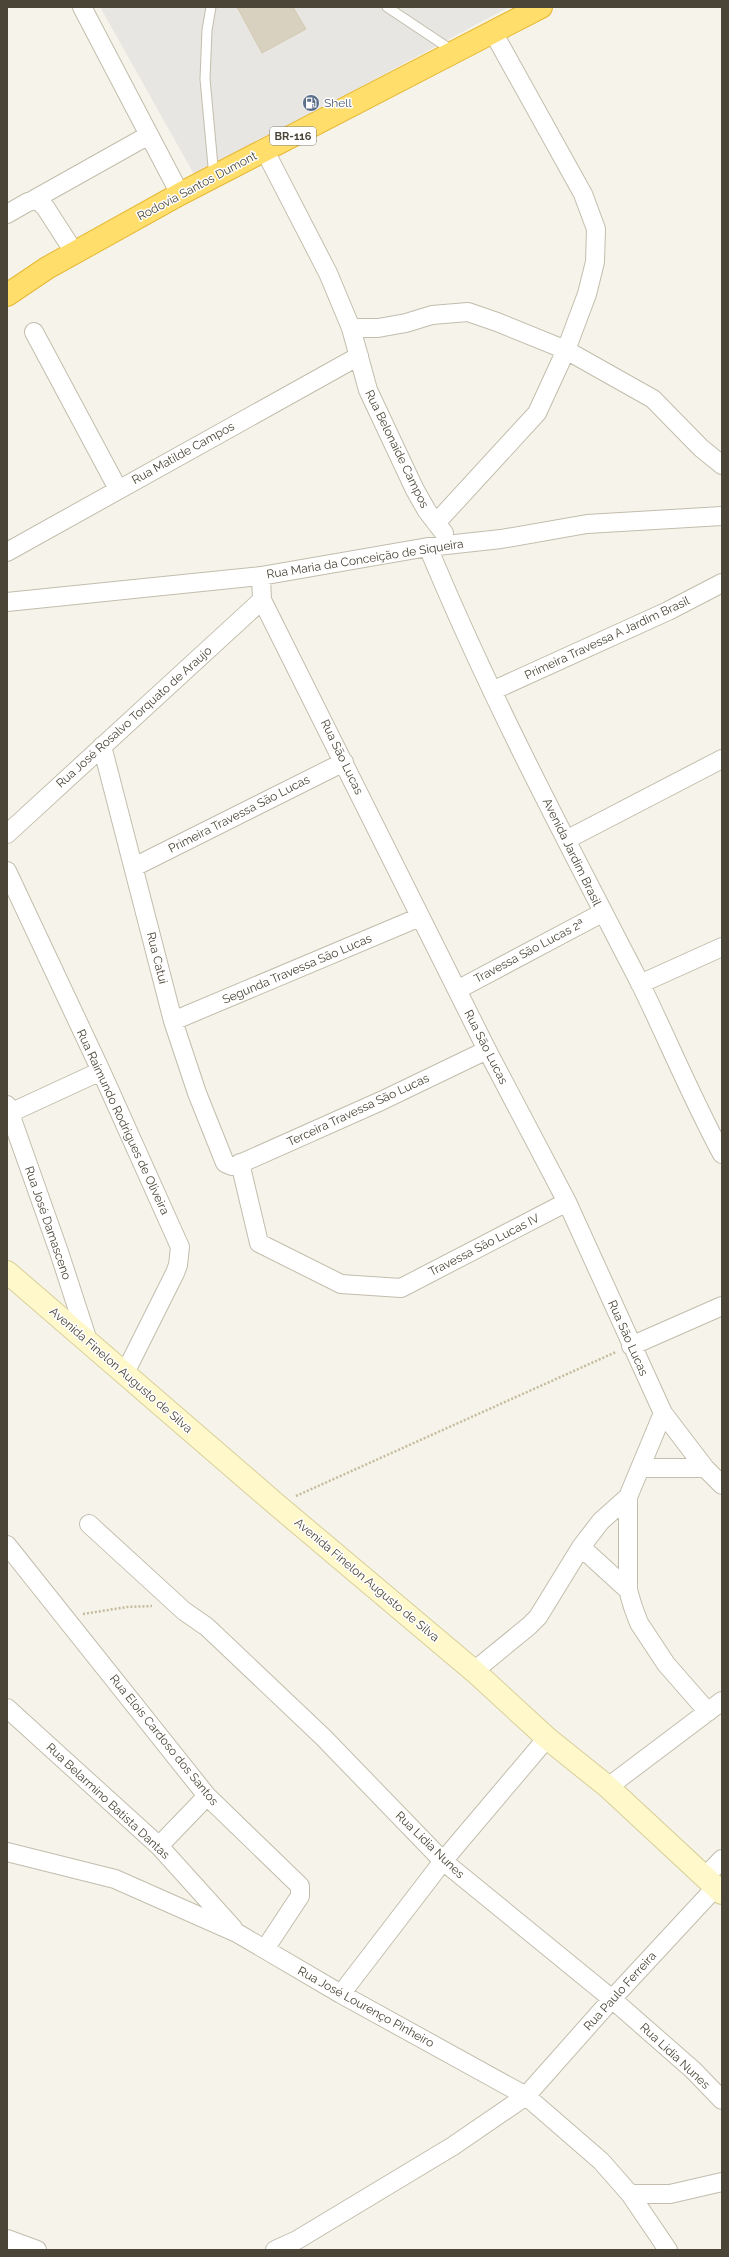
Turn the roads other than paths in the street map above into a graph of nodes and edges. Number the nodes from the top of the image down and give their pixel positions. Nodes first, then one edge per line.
1 (82, 7) edge
2 (211, 7) edge
3 (387, 7) edge
4 (540, 7) edge
5 (493, 32) junction
6 (453, 51) junction
7 (149, 135) junction
8 (265, 151) junction
9 (214, 177) junction
10 (180, 194) junction
11 (33, 200) junction
12 (7, 214) edge
13 (74, 252) junction
14 (47, 268) junction
15 (7, 286) edge
16 (7, 295) edge
17 (351, 328) junction
18 (34, 332) dead end
19 (566, 350) junction
20 (359, 356) junction
21 (722, 465) edge
22 (118, 489) junction
23 (722, 516) edge
24 (436, 524) junction
25 (454, 544) junction
26 (428, 547) junction
27 (7, 552) edge
28 (261, 576) junction
29 (722, 583) edge
30 (262, 600) junction
31 (7, 602) edge
32 (492, 691) junction
33 (102, 746) junction
34 (722, 759) edge
35 (344, 762) junction
36 (7, 834) edge
37 (566, 840) junction
38 (134, 867) junction
39 (7, 871) edge
40 (602, 913) junction
41 (420, 917) junction
42 (722, 947) edge
43 (640, 984) junction
44 (457, 990) junction
45 (173, 1021) junction
46 (486, 1050) junction
47 (100, 1071) junction
48 (8, 1109) edge
49 (717, 1133) edge
50 (722, 1154) edge
51 (234, 1164) junction
52 (567, 1202) junction
53 (7, 1272) edge
54 (401, 1288) joint
55 (722, 1306) edge
56 (88, 1341) junction
57 (632, 1346) junction
58 (126, 1373) junction
59 (663, 1413) junction
60 (640, 1468) junction
61 (705, 1468) junction
62 (722, 1483) edge
63 (628, 1497) junction
64 (89, 1524) dead end
65 (581, 1547) junction
66 (9, 1553) edge
67 (628, 1590) junction
68 (474, 1671) junction
69 (715, 1706) edge
70 (7, 1708) edge
71 (547, 1738) junction
72 (608, 1788) junction
73 (207, 1796) junction
74 (159, 1846) junction
75 (7, 1852) edge
76 (722, 1859) edge
77 (443, 1861) junction
78 (714, 1887) edge
79 (237, 1933) junction
80 (265, 1948) junction
81 (341, 1994) junction
82 (612, 1999) junction
83 (526, 2096) junction
84 (722, 2100) edge
85 (722, 2182) edge
86 (630, 2194) junction
87 (7, 2239) edge
88 (38, 2250) edge
89 (276, 2250) edge
90 (668, 2250) edge

1 - 7 street
2 - 9 lane
3 - 6 lane
4 - 5 highway, Rodovia Santos Dumont / BR-116
5 - 6 highway, Rodovia Santos Dumont / BR-116
5 - 19 street
6 - 8 highway, Rodovia Santos Dumont / BR-116
7 - 10 street
7 - 11 street
8 - 9 highway, Rodovia Santos Dumont / BR-116
8 - 17 street, Rua Belonaide Campos
9 - 10 highway, Rodovia Santos Dumont / BR-116
10 - 13 highway, Rodovia Santos Dumont / BR-116
11 - 12 street
11 - 13 street
13 - 14 highway, Rodovia Santos Dumont / BR-116
14 - 15 highway, Rodovia Santos Dumont / BR-116
14 - 16 highway, Rodovia Santos Dumont / BR-116
17 - 19 street
17 - 20 street, Rua Belonaide Campos
18 - 22 street
19 - 21 street
19 - 24 street
20 - 22 street, Rua Matilde Campos
20 - 24 street, Rua Belonaide Campos
22 - 27 street, Rua Matilde Campos
23 - 25 street, Rua Maria da Conceição de Siqueira
24 - 25 street, Rua Belonaide Campos
25 - 26 street, Rua Maria da Conceição de Siqueira
26 - 28 street, Rua Maria da Conceição de Siqueira
26 - 32 street, Avenida Jardim Brasil
28 - 30 street
28 - 31 street, Rua Maria da Conceição de Siqueira
29 - 32 street, Primeira Travessa A Jardim Brasil
30 - 33 street, Rua José Rosalvo Torquato de Araujo
30 - 35 street, Rua São Lucas
32 - 37 street, Avenida Jardim Brasil
33 - 36 street, Rua José Rosalvo Torquato de Araujo
33 - 38 street, Rua Catui
34 - 37 street
35 - 38 street, Primeira Travessa São Lucas
35 - 41 street, Rua São Lucas
37 - 40 street, Avenida Jardim Brasil
38 - 45 street, Rua Catui
39 - 47 street, Rua Raimundo Rodrigues de Oliveira
40 - 43 street, Avenida Jardim Brasil
40 - 44 street, Travessa São Lucas 2ª
41 - 44 street, Rua São Lucas
41 - 45 street, Segunda Travessa São Lucas
42 - 43 street
43 - 49 street, Avenida Jardim Brasil
44 - 46 street, Rua São Lucas
45 - 51 street, Rua Catui
46 - 51 street, Terceira Travessa São Lucas
46 - 52 street, Rua São Lucas
47 - 48 street
47 - 58 street, Rua Raimundo Rodrigues de Oliveira
48 - 56 street, Rua José Damasceno
49 - 50 street, Avenida Jardim Brasil
51 - 54 street, Rua Catui
52 - 54 street, Travessa São Lucas IV
52 - 57 street, Rua São Lucas
53 - 56 street, Avenida Finelon Augusto de Silva
55 - 57 street
56 - 58 street, Avenida Finelon Augusto de Silva
57 - 59 street, Rua São Lucas
58 - 68 street, Avenida Finelon Augusto de Silva
59 - 60 street
59 - 61 street, Rua São Lucas
60 - 61 street
60 - 63 street
61 - 62 street, Rua São Lucas
63 - 65 street
63 - 67 street
64 - 77 street, Rua Lidia Nunes
65 - 67 street
65 - 68 street
66 - 73 street, Rua Elois Cardoso dos Santos
67 - 69 street
68 - 71 street, Avenida Finelon Augusto de Silva
69 - 72 street
70 - 74 street, Rua Belarmino Batista Dantas
71 - 72 street, Avenida Finelon Augusto de Silva
71 - 77 street
72 - 78 street, Avenida Finelon Augusto de Silva
73 - 74 street
73 - 80 street, Rua Elois Cardoso dos Santos
74 - 79 street, Rua Belarmino Batista Dantas
75 - 79 street, Rua José Lourenço Pinheiro
76 - 78 street, Rua Paulo Ferreira
77 - 81 street
77 - 82 street, Rua Lidia Nunes
78 - 82 street, Rua Paulo Ferreira
79 - 80 street, Rua José Lourenço Pinheiro
80 - 81 street, Rua José Lourenço Pinheiro
81 - 83 street, Rua José Lourenço Pinheiro
82 - 83 street, Rua Paulo Ferreira
82 - 84 street, Rua Lidia Nunes
83 - 86 street, Rua José Lourenço Pinheiro
83 - 89 street, Rua Paulo Ferreira
85 - 86 street
86 - 90 street, Rua José Lourenço Pinheiro
87 - 88 street

